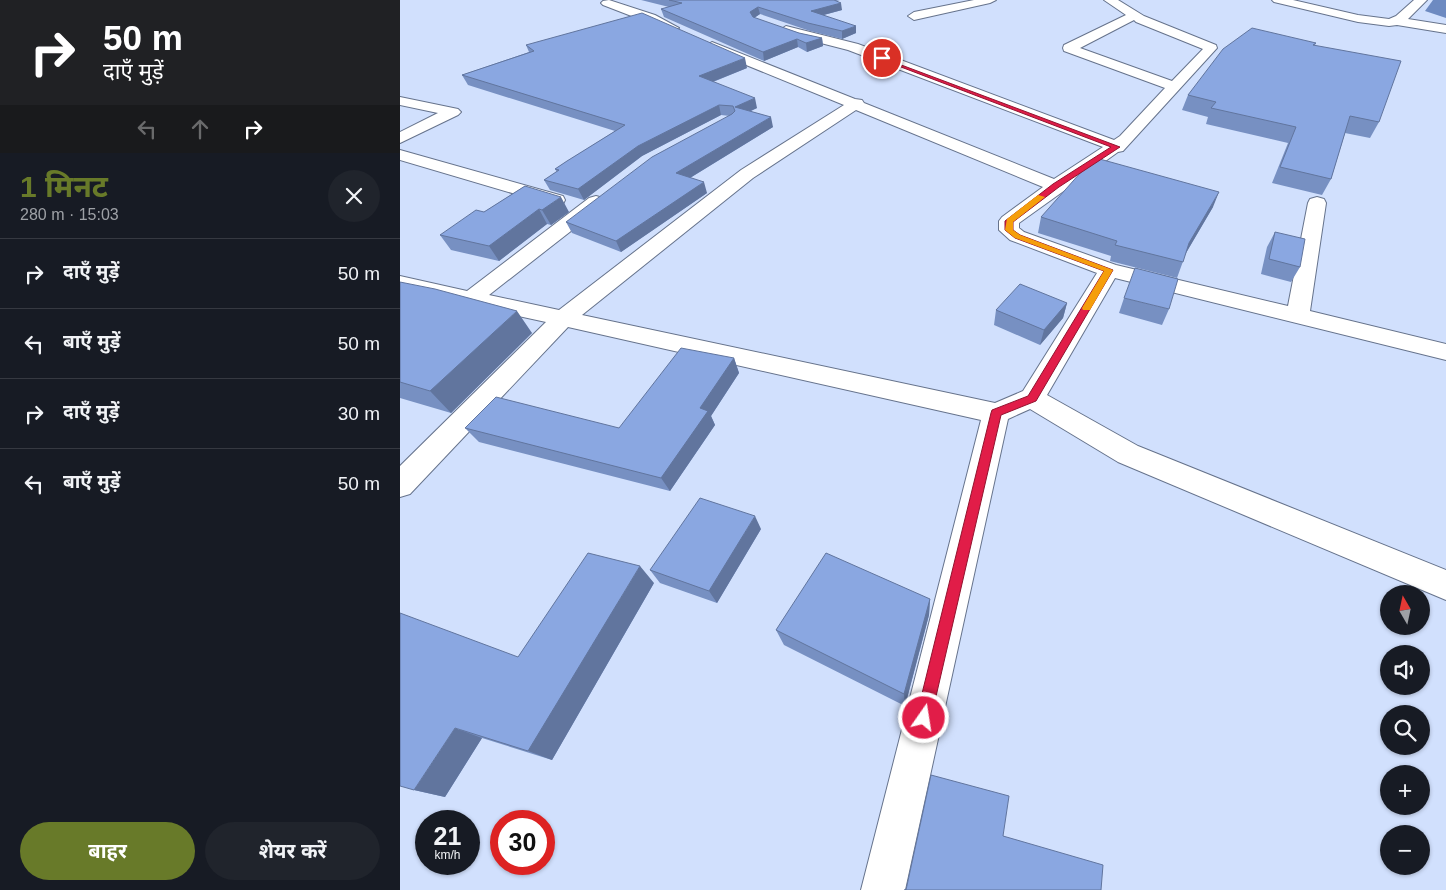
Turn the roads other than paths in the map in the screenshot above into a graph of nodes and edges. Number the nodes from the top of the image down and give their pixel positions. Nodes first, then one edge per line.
1 (990, 0) edge
2 (1110, 0) edge
3 (1278, 0) edge
4 (1421, 0) edge
5 (607, 3) dead end
6 (914, 16) dead end
7 (1135, 16) junction
8 (1397, 21) junction
9 (774, 25) edge
10 (1446, 29) edge
11 (1175, 86) junction
12 (400, 101) edge
13 (857, 103) junction
14 (400, 138) edge
15 (1117, 147) junction
16 (400, 155) edge
17 (1056, 186) junction
18 (610, 191) edge
19 (1316, 203) dead end
20 (586, 209) junction
21 (1109, 270) junction
22 (400, 283) edge
23 (470, 299) junction
24 (1298, 315) junction
25 (564, 319) junction
26 (1446, 352) edge
27 (1032, 398) junction
28 (996, 413) junction
29 (400, 485) edge
30 (1446, 585) edge
31 (883, 890) edge

1 - 6 street
2 - 7 street
3 - 8 street
4 - 8 street
5 - 13 street
7 - 11 street
7 - 11 street
8 - 10 street
9 - 15 street
11 - 15 street
12 - 14 street
13 - 17 street
13 - 25 street
15 - 17 street
16 - 20 street
17 - 21 street
18 - 20 street
19 - 24 street
20 - 23 street
21 - 24 street
21 - 27 street
22 - 23 street
23 - 25 street
24 - 26 street
25 - 28 street
25 - 29 street
27 - 28 street
27 - 30 street
28 - 31 street

